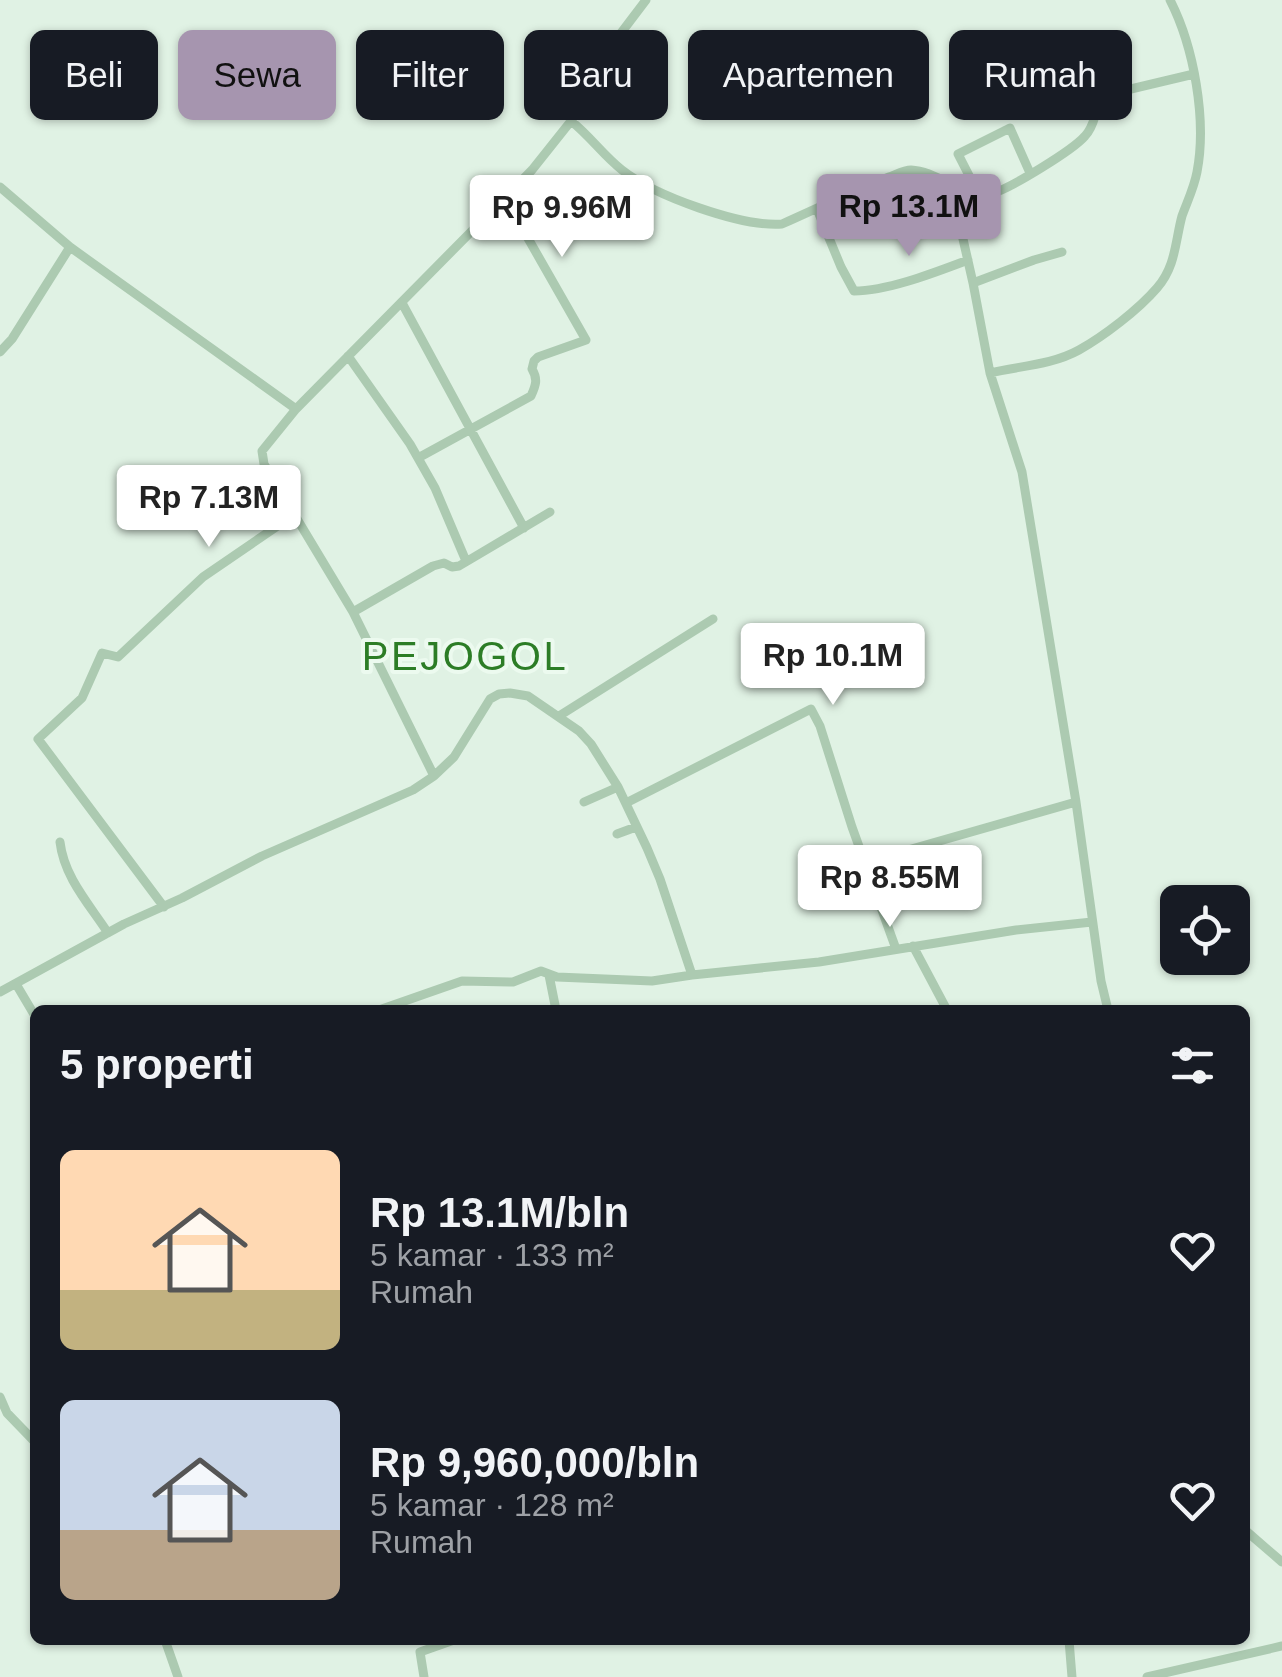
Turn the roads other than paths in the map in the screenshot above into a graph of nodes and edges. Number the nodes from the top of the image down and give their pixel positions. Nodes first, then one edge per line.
1 (646, 0) edge
2 (1170, 0) edge
3 (1194, 74) junction
4 (571, 121) junction
5 (1030, 172) junction
6 (951, 186) junction
7 (0, 187) edge
8 (978, 192) junction
9 (505, 198) junction
10 (817, 209) junction
11 (70, 246) junction
12 (1062, 252) dead end
13 (968, 260) junction
14 (973, 284) junction
15 (402, 303) junction
16 (0, 352) edge
17 (348, 356) junction
18 (990, 373) junction
19 (296, 409) junction
20 (470, 429) junction
21 (418, 458) junction
22 (550, 512) dead end
23 (296, 514) junction
24 (524, 528) junction
25 (466, 561) junction
26 (353, 612) junction
27 (713, 619) dead end
28 (560, 716) junction
29 (434, 776) junction
30 (618, 787) junction
31 (584, 802) dead end
32 (626, 802) junction
33 (1076, 802) junction
34 (636, 827) junction
35 (617, 834) dead end
36 (60, 842) dead end
37 (866, 862) junction
38 (164, 907) junction
39 (1092, 922) junction
40 (108, 934) junction
41 (913, 946) junction
42 (896, 949) junction
43 (692, 974) junction
44 (549, 975) junction
45 (16, 984) junction
46 (0, 992) edge
47 (395, 1005) edge
48 (555, 1005) edge
49 (945, 1005) edge
50 (1107, 1005) edge
51 (30, 1008) edge
52 (0, 1397) edge
53 (30, 1437) edge
54 (1250, 1534) edge
55 (1282, 1562) edge
56 (167, 1645) edge
57 (418, 1645) edge
58 (440, 1645) edge
59 (1069, 1645) edge
60 (1282, 1646) edge
61 (420, 1652) junction
62 (178, 1677) edge
63 (424, 1677) edge
64 (1072, 1677) edge
65 (1147, 1677) edge

1 - 4 street
2 - 3 street
3 - 5 street
3 - 18 street
4 - 9 street
4 - 10 street
5 - 8 street
5 - 8 street
6 - 8 street
6 - 10 street
6 - 13 street
7 - 11 street
9 - 15 street
9 - 20 street
10 - 13 street
11 - 16 street
11 - 19 street
12 - 14 street
13 - 14 street
14 - 18 street
15 - 17 street
15 - 20 street
17 - 19 street
17 - 21 street
18 - 33 street
19 - 23 street
20 - 21 street
20 - 24 street
21 - 25 street
22 - 24 street
23 - 26 street
23 - 38 street
24 - 25 street
25 - 26 street
26 - 29 street
27 - 28 street
28 - 29 street
28 - 30 street
29 - 38 street
30 - 31 street
30 - 32 street
32 - 34 street
32 - 37 street
33 - 37 street
33 - 39 street
34 - 35 street
34 - 43 street
36 - 40 street
37 - 42 street
38 - 40 street
39 - 41 street
39 - 50 street
40 - 45 street
41 - 42 street
41 - 49 street
42 - 43 street
43 - 44 street
44 - 47 street
44 - 48 street
45 - 46 street
45 - 51 street
52 - 53 street
54 - 55 street
56 - 62 street
57 - 61 street
58 - 61 street
59 - 64 street
60 - 65 street
61 - 63 street

